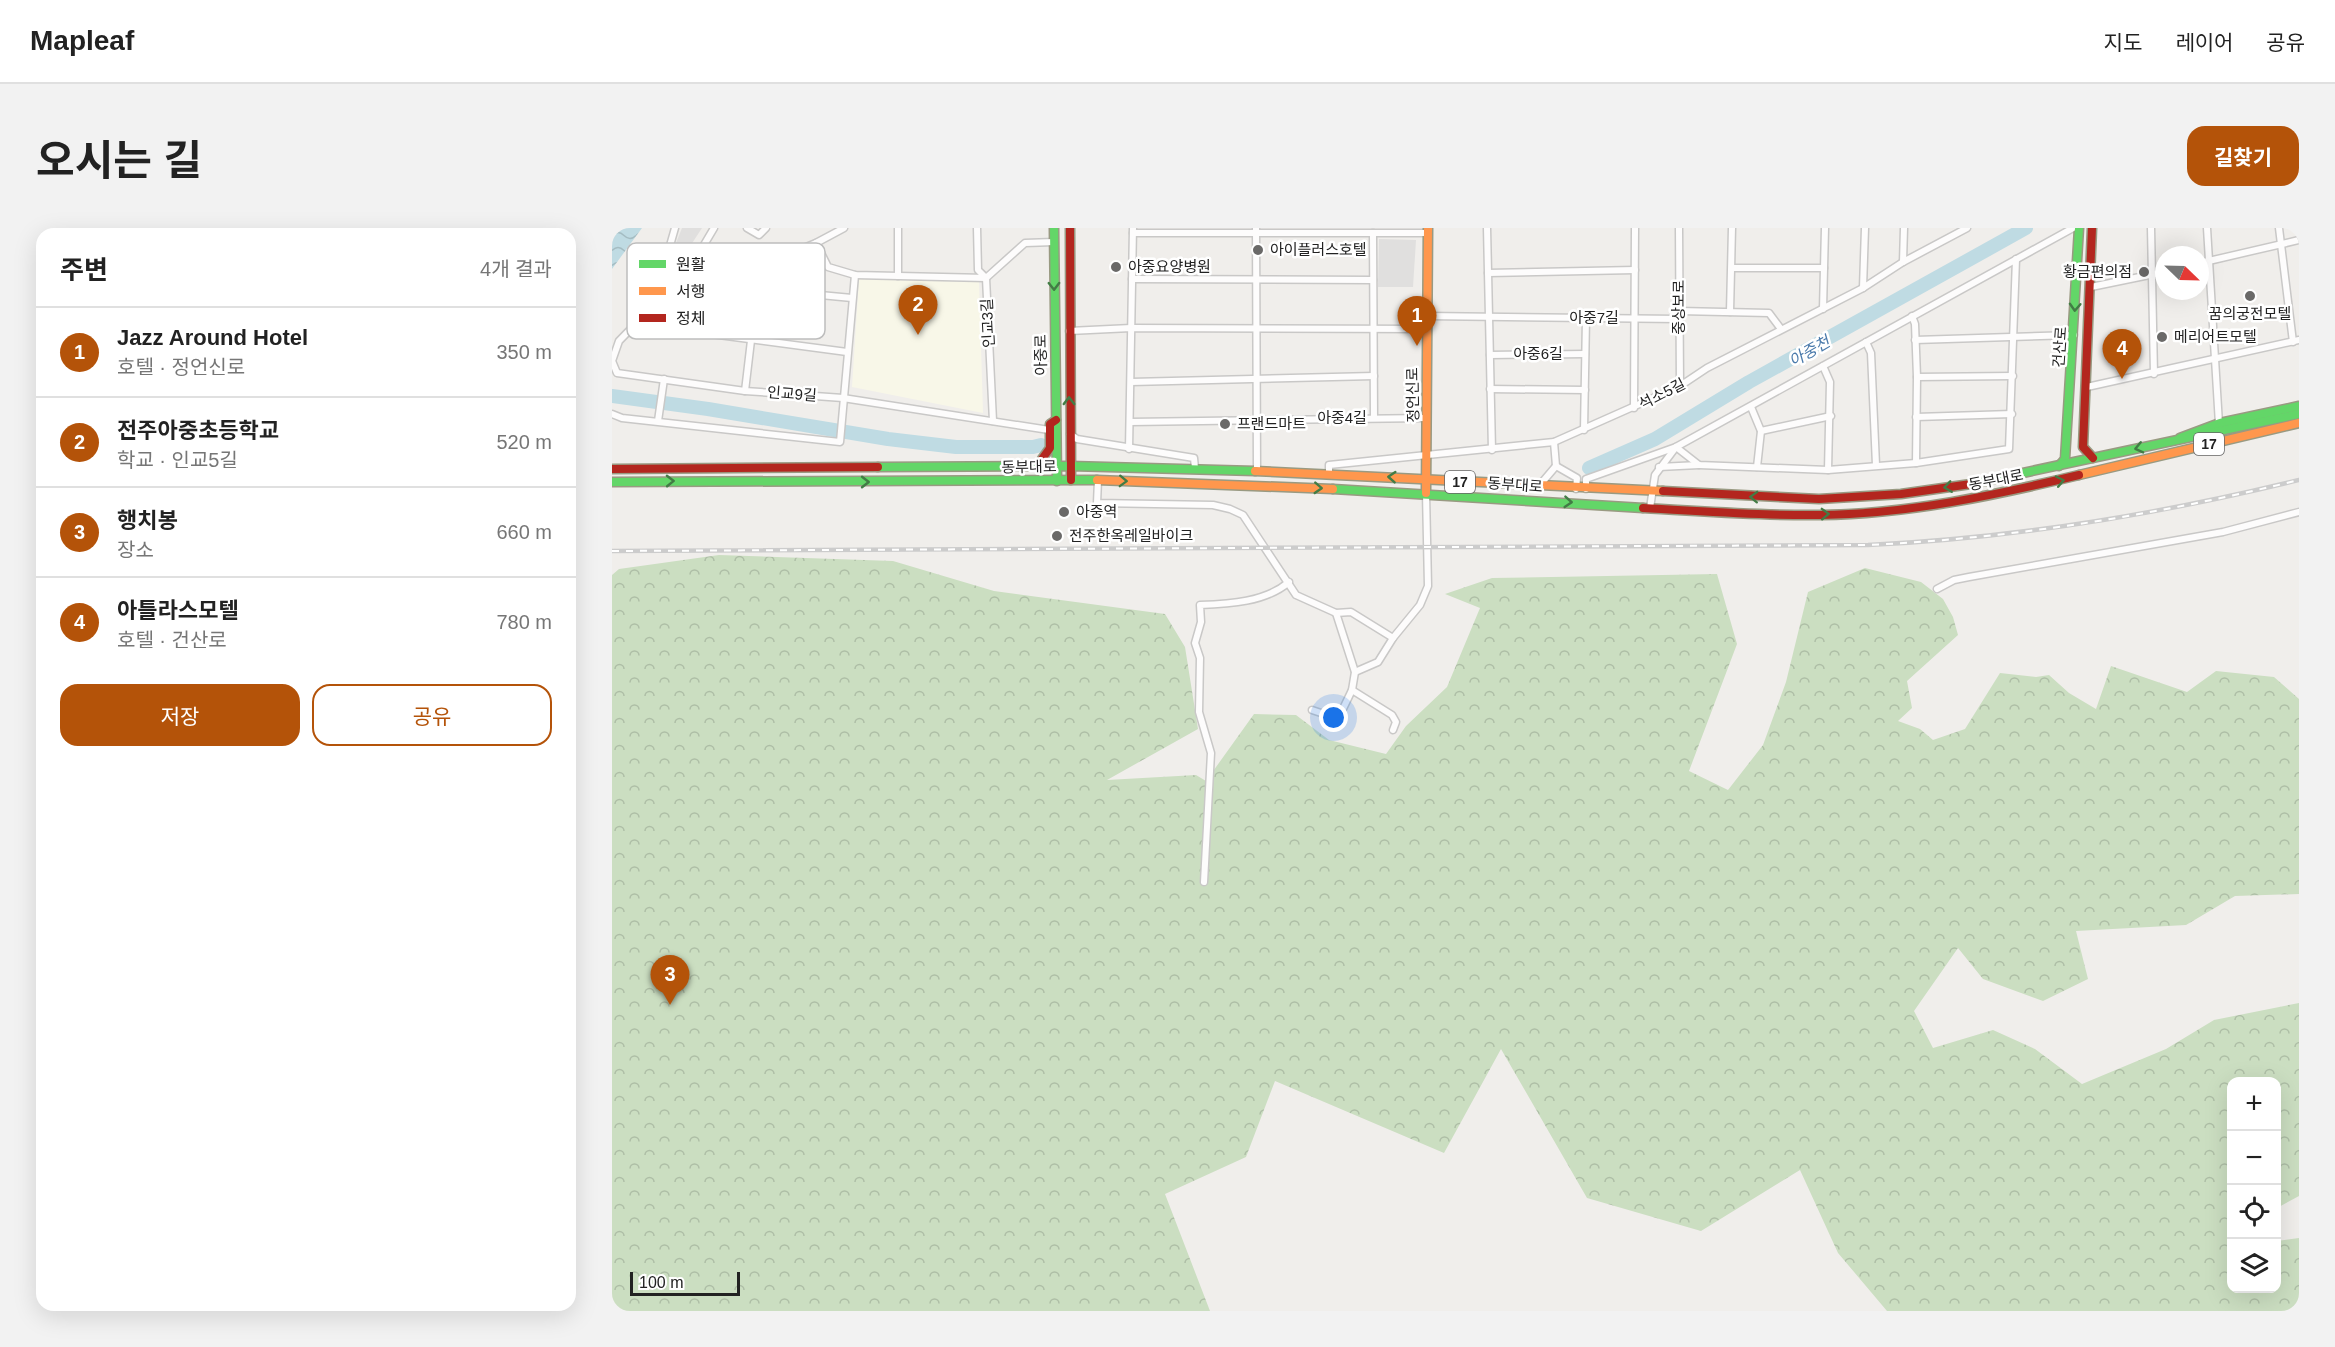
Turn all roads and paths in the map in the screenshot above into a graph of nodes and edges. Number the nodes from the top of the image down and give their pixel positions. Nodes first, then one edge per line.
1 (675, 228) edge
2 (714, 228) edge
3 (747, 228) edge
4 (766, 228) edge
5 (844, 228) edge
6 (898, 228) edge
7 (977, 228) edge
8 (1054, 228) edge
9 (1070, 228) edge
10 (1487, 228) edge
11 (1635, 228) edge
12 (1679, 228) edge
13 (1732, 228) edge
14 (1825, 228) edge
15 (1864, 228) edge
16 (1904, 228) edge
17 (1967, 228) edge
18 (2073, 228) edge
19 (2079, 228) edge
20 (2092, 228) edge
21 (2151, 228) edge
22 (2207, 228) edge
23 (2279, 228) edge
24 (1133, 231) edge
25 (1256, 231) edge
26 (1428, 231) edge
27 (1373, 233) junction
28 (2299, 240) edge
29 (1054, 242) junction
30 (671, 243) edge
31 (705, 243) edge
32 (816, 243) edge
33 (2281, 244) junction
34 (2016, 259) junction
35 (825, 261) edge
36 (2210, 261) junction
37 (1903, 262) junction
38 (1732, 268) junction
39 (1824, 268) junction
40 (1635, 270) junction
41 (1488, 273) junction
42 (2152, 274) junction
43 (2155, 274) edge
44 (855, 275) junction
45 (897, 276) junction
46 (986, 278) junction
47 (1132, 279) junction
48 (1256, 279) junction
49 (1373, 280) junction
50 (2091, 287) junction
51 (1863, 288) junction
52 (825, 296) edge
53 (852, 298) junction
54 (1823, 309) junction
55 (1731, 312) junction
56 (1679, 315) junction
57 (1426, 316) junction
58 (1912, 316) junction
59 (1489, 317) junction
60 (1586, 318) junction
61 (1635, 318) junction
62 (1374, 327) junction
63 (1131, 328) junction
64 (1256, 328) junction
65 (1426, 329) junction
66 (1781, 329) junction
67 (1069, 331) junction
68 (627, 333) edge
69 (2074, 335) junction
70 (2015, 337) junction
71 (738, 339) edge
72 (1915, 340) junction
73 (751, 341) junction
74 (2296, 341) edge
75 (1866, 342) junction
76 (847, 352) junction
77 (1585, 354) junction
78 (1490, 355) junction
79 (2217, 359) junction
80 (1823, 366) junction
81 (2154, 374) junction
82 (1374, 376) junction
83 (2013, 376) junction
84 (1917, 377) junction
85 (1257, 379) junction
86 (664, 382) junction
87 (1131, 382) junction
88 (1680, 386) junction
89 (2087, 387) junction
90 (1491, 389) junction
91 (1585, 390) junction
92 (745, 391) junction
93 (843, 398) junction
94 (2299, 406) edge
95 (1751, 407) junction
96 (1634, 408) junction
97 (612, 414) edge
98 (2012, 414) junction
99 (2299, 414) edge
100 (1831, 416) junction
101 (1916, 417) junction
102 (659, 418) junction
103 (1257, 418) junction
104 (1374, 418) junction
105 (1427, 418) junction
106 (1056, 420) junction
107 (993, 421) junction
108 (1130, 422) junction
109 (2299, 423) edge
110 (2219, 424) junction
111 (1049, 430) junction
112 (1584, 430) junction
113 (2299, 430) edge
114 (1761, 431) junction
115 (1070, 434) junction
116 (2178, 439) junction
117 (1554, 442) junction
118 (1676, 447) junction
119 (1130, 449) junction
120 (1492, 450) junction
121 (1427, 454) junction
122 (2093, 458) junction
123 (1916, 463) junction
124 (1699, 465) junction
125 (1876, 465) junction
126 (1042, 466) junction
127 (1057, 466) junction
128 (1070, 466) junction
129 (1556, 466) junction
130 (1659, 466) junction
131 (2059, 466) junction
132 (1757, 467) junction
133 (2121, 467) junction
134 (612, 468) edge
135 (1195, 468) junction
136 (1828, 470) junction
137 (1257, 471) junction
138 (1329, 473) junction
139 (1577, 478) junction
140 (1586, 478) junction
141 (1057, 480) junction
142 (1071, 480) junction
143 (1098, 480) junction
144 (1427, 480) junction
145 (612, 482) edge
146 (1539, 487) junction
147 (1576, 489) junction
148 (1586, 489) junction
149 (1651, 492) junction
150 (1426, 493) junction
151 (1650, 508) junction
152 (2299, 512) edge
153 (1288, 582) junction
154 (1937, 589) dead end
155 (1336, 613) junction
156 (1393, 638) junction
157 (1355, 672) junction
158 (1352, 690) junction
159 (1312, 710) dead end
160 (1393, 730) dead end
161 (1204, 882) dead end

1 - 30 street
2 - 31 street, 인교9길
3 - 4 street
5 - 32 street
6 - 45 street
7 - 46 street, 인교3길
8 - 29 main road, 아중로
9 - 67 main road, 아중로
10 - 41 street
11 - 40 street, 아중7길
12 - 56 street, 중상보로
13 - 38 street
14 - 39 street
15 - 51 street
16 - 37 street
17 - 37 street, 석소5길
18 - 34 street
19 -> 69 main road, 건산로
20 - 50 main road, 건산로
21 - 42 street
22 - 36 street
23 - 33 street
24 - 25 street
24 - 47 street
25 - 27 street
25 - 48 street
26 - 27 street
26 - 57 main road, 정언신로
27 - 49 street
28 - 33 street
29 - 46 street
29 -> 106 main road, 아중로
33 - 36 street
33 - 74 street
34 - 58 street
34 - 70 street
35 - 44 street
36 - 79 street
37 - 51 street, 석소5길
38 - 39 street
38 - 55 street
39 - 54 street
40 - 41 street
40 - 61 street, 아중7길
41 - 59 street
42 - 43 street
42 - 50 street
42 - 81 street
44 - 45 street
44 - 53 street
45 - 46 street
46 - 107 street, 인교3길
47 - 48 street
47 - 63 street
48 - 49 street
48 - 64 street
49 - 62 street
50 - 89 main road, 건산로
51 - 54 street, 석소5길
52 - 53 street
53 - 76 street
54 - 66 street, 석소5길
55 - 56 street, 아중7길
55 - 66 street, 아중7길
56 - 61 street, 아중7길
56 - 88 street, 중상보로
57 - 59 street
57 - 65 main road, 정언신로
58 - 72 street
58 - 75 street
59 - 60 street, 아중7길
59 - 78 street
60 - 61 street, 아중7길
60 - 77 street
61 - 96 street, 아중7길
62 - 64 street
62 - 65 street
62 - 82 street
63 - 64 street, 아중로
63 - 67 street, 아중로
63 - 87 street
64 - 85 street
65 - 105 main road, 정언신로
66 - 88 street, 석소5길
115 -> 67 main road, 아중로
68 - 86 street, 인교9길
69 - 70 street
69 - 131 main road, 건산로
70 - 72 street
70 - 83 street
71 - 73 street
72 - 84 street
73 - 76 street
73 - 92 street
74 - 79 street
75 - 80 street
75 - 125 street
76 - 93 street
77 - 78 street, 아중6길
77 - 91 street
78 - 90 street
79 - 81 street
79 - 110 street
80 - 95 street
80 - 100 street
81 - 89 street
82 - 85 street
82 - 104 street
83 - 84 street
83 - 98 street
84 - 101 street
85 - 87 street
85 - 103 street
86 - 92 street, 인교9길
86 - 102 street
87 - 108 street
88 - 96 street, 석소5길
89 - 122 main road, 건산로
90 - 91 street
90 - 120 street
91 - 112 street
92 - 93 street, 인교9길
93 - 102 street
93 - 107 street, 인교9길
94 - 110 main road, 동부대로
95 - 114 street
95 - 118 street
96 - 112 street, 석소5길
97 - 102 street
98 - 101 street
98 - 123 street
99 - 116 main road, 동부대로 / 17
100 - 114 street
100 - 136 street
101 - 123 street
103 - 104 street, 아중4길
103 - 108 street, 아중4길
103 - 137 street
104 - 105 street, 아중4길
105 - 121 main road, 정언신로
106 - 111 main road
106 - 127 main road, 아중로
107 - 111 street, 인교9길
108 - 119 street
109 - 133 main road, 동부대로 / 17
110 - 116 main road, 동부대로
111 - 126 main road
112 - 117 street, 석소5길
113 - 133 main road
114 - 132 street
115 - 119 street
115 - 128 main road, 아중로
116 -> 122 main road, 동부대로 / 17
117 - 120 street, 석소5길
117 - 129 street
118 - 124 street
118 - 130 street
118 - 140 street
119 - 135 street
120 - 121 street, 석소5길
121 - 138 street, 석소5길
121 - 144 main road, 정언신로
122 - 131 main road, 동부대로 / 17
123 - 125 street
124 - 130 street
124 - 132 street
125 - 136 street
126 - 127 main road, 동부대로 / 17
126 - 134 main road, 동부대로 / 17
127 - 128 main road, 동부대로 / 17
127 - 141 main road, 아중로
128 - 135 main road, 동부대로 / 17
128 - 142 main road, 아중로
129 - 139 street
129 - 146 street
130 - 149 street
131 -> 149 main road, 동부대로 / 17
132 - 136 street
151 -> 133 main road, 동부대로 / 17
135 - 137 main road, 동부대로 / 17
137 - 138 main road, 동부대로 / 17
144 -> 138 main road, 동부대로 / 17
139 - 140 street
139 - 147 street
140 - 148 street
141 - 142 main road, 동부대로 / 17
145 -> 141 main road, 동부대로 / 17
142 - 143 main road, 동부대로 / 17
143 -> 150 main road, 동부대로 / 17
143 - 153 street
144 - 146 main road, 동부대로 / 17
144 - 150 main road, 정언신로
146 - 147 main road, 동부대로 / 17
147 - 148 main road, 동부대로 / 17
148 - 149 main road, 동부대로 / 17
149 - 151 street
150 -> 151 main road, 동부대로 / 17
150 - 156 street
152 - 154 street
153 - 155 street
153 - 161 street
155 - 156 street
155 - 157 street
156 - 157 street
157 - 158 street
158 - 159 street
158 - 160 street

